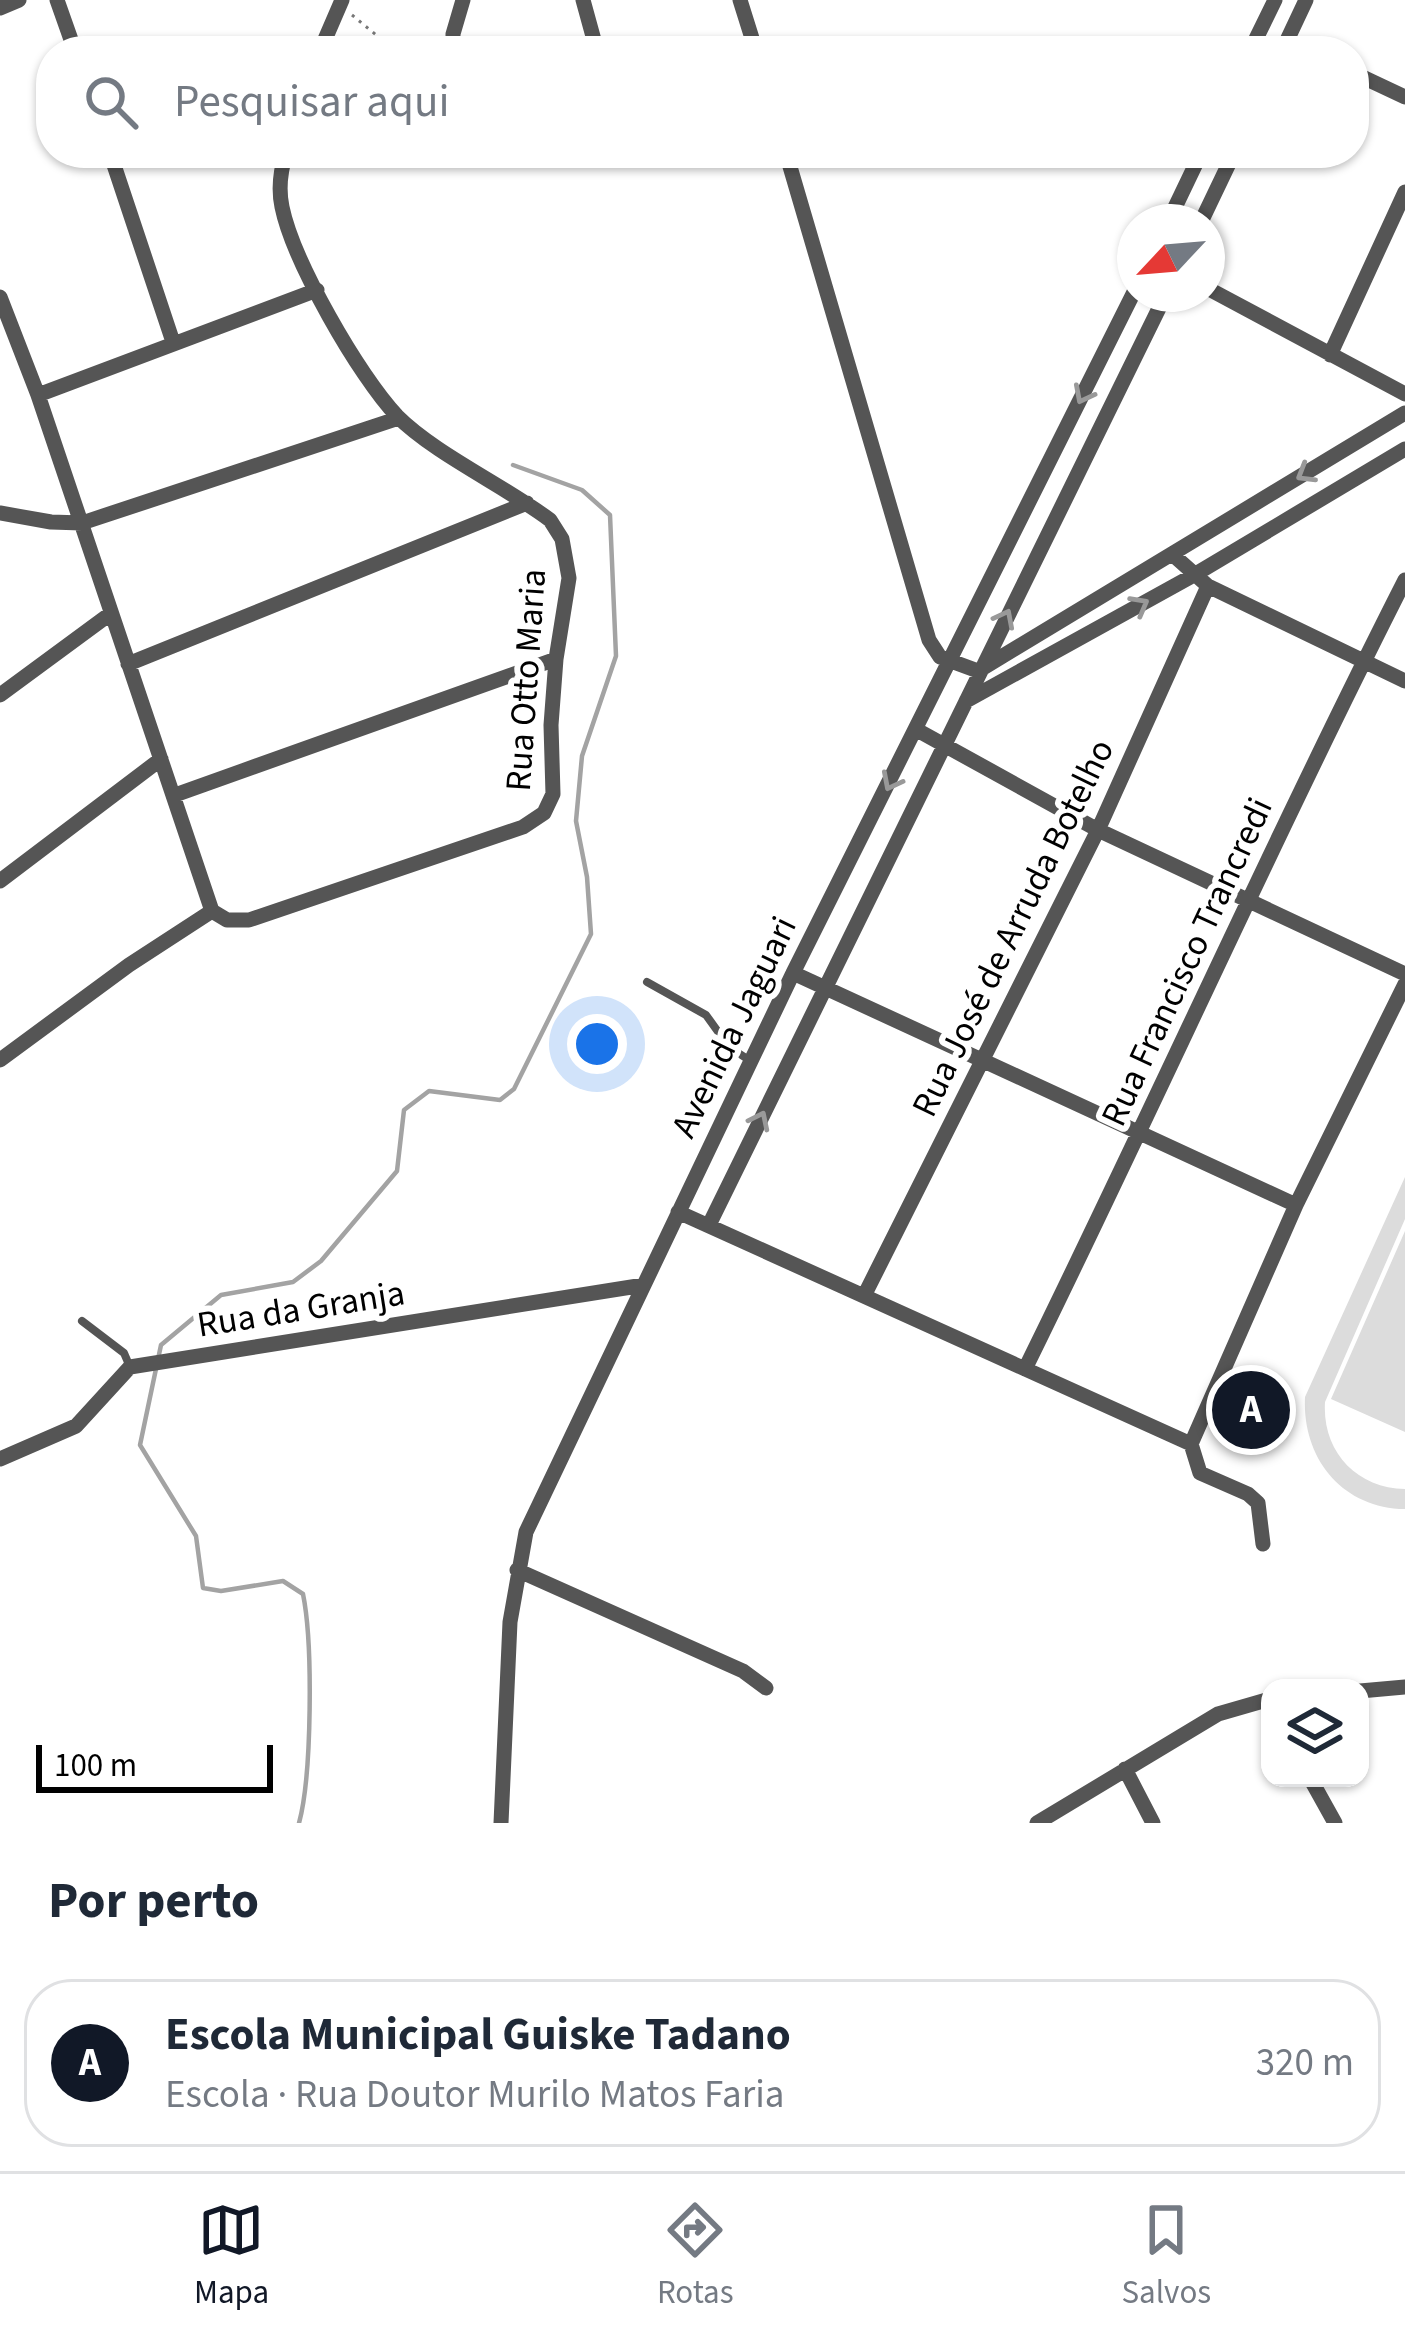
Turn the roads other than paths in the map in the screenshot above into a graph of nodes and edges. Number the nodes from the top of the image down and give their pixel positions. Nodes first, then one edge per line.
1 (19, 0) edge
2 (57, 0) edge
3 (463, 0) edge
4 (583, 0) edge
5 (740, 0) edge
6 (1275, 0) edge
7 (1306, 0) edge
8 (341, 3) edge
9 (0, 8) edge
10 (70, 36) edge
11 (327, 36) edge
12 (453, 36) edge
13 (593, 36) edge
14 (751, 36) edge
15 (1257, 36) edge
16 (1290, 36) edge
17 (1369, 80) edge
18 (1405, 97) edge
19 (115, 168) edge
20 (282, 168) edge
21 (790, 168) edge
22 (1194, 168) edge
23 (1227, 168) edge
24 (1405, 192) edge
25 (1177, 204) edge
26 (1210, 204) edge
27 (317, 290) junction
28 (0, 297) edge
29 (1225, 299) edge
30 (1124, 312) edge
31 (1157, 312) edge
32 (173, 342) junction
33 (1330, 355) junction
34 (1405, 394) edge
35 (38, 395) junction
36 (1405, 413) edge
37 (400, 418) junction
38 (1405, 449) edge
39 (527, 503) junction
40 (0, 513) edge
41 (82, 523) junction
42 (1172, 554) junction
43 (1405, 580) edge
44 (1201, 581) junction
45 (110, 614) junction
46 (556, 659) junction
47 (950, 661) junction
48 (1364, 661) junction
49 (128, 664) junction
50 (979, 670) junction
51 (1405, 681) edge
52 (0, 695) edge
53 (963, 702) junction
54 (917, 730) junction
55 (942, 746) junction
56 (161, 759) junction
57 (175, 796) junction
58 (1098, 830) junction
59 (0, 881) edge
60 (1247, 899) junction
61 (210, 909) junction
62 (793, 973) junction
63 (1405, 974) edge
64 (647, 982) dead end
65 (1405, 984) edge
66 (825, 985) junction
67 (0, 1060) edge
68 (751, 1060) junction
69 (983, 1061) junction
70 (1140, 1136) junction
71 (1296, 1204) junction
72 (678, 1212) junction
73 (709, 1225) junction
74 (644, 1286) junction
75 (865, 1294) junction
76 (82, 1322) dead end
77 (134, 1366) junction
78 (1025, 1370) junction
79 (1191, 1444) junction
80 (0, 1459) edge
81 (1263, 1544) dead end
82 (517, 1570) junction
83 (1405, 1687) edge
84 (766, 1688) dead end
85 (1369, 1690) edge
86 (1261, 1704) edge
87 (1126, 1769) junction
88 (1315, 1787) edge
89 (501, 1823) edge
90 (1036, 1823) edge
91 (1153, 1823) edge
92 (1335, 1823) edge

1 - 9 street
2 - 10 street
3 - 12 street
4 - 13 street
5 - 14 street
6 - 15 street
7 - 16 street
8 - 11 street
17 - 18 street
19 - 32 street
20 - 27 street, Rua Otto Maria
21 - 47 street
22 - 25 street
23 - 26 street
24 - 33 street
27 - 32 street
27 - 37 street, Rua Otto Maria
28 - 35 street
29 - 33 street
30 -> 47 street, Avenida Jaguari
50 -> 31 street, Avenida Jaguari
32 - 35 street
33 - 34 street
35 - 41 street
36 -> 42 street
37 - 39 street, Rua Otto Maria
37 - 41 street
38 - 44 street
39 - 46 street, Rua Otto Maria
39 - 49 street
40 - 41 street
41 - 45 street
42 - 44 street
42 - 50 street
43 - 48 street, Rua Francisco Trancredi
44 - 48 street
53 -> 44 street
44 - 58 street, Rua José de Arruda Botelho
45 - 49 street
45 - 52 street
46 - 57 street
46 - 61 street, Rua Otto Maria
47 - 50 street
47 - 54 street, Avenida Jaguari
48 - 51 street
48 - 60 street, Rua Francisco Trancredi
49 - 56 street
50 - 53 street, Avenida Jaguari
53 - 55 street, Avenida Jaguari
54 - 55 street
54 -> 62 street, Avenida Jaguari
55 - 58 street
55 - 66 street, Avenida Jaguari
56 - 57 street
56 - 59 street
57 - 61 street
58 - 60 street
58 - 69 street, Rua José de Arruda Botelho
60 - 63 street
60 - 70 street, Rua Francisco Trancredi
61 - 67 street
62 - 66 street
62 - 68 street, Avenida Jaguari
64 - 68 lane
65 - 71 street
66 - 69 street
73 -> 66 street, Avenida Jaguari
68 - 72 street, Avenida Jaguari
69 - 70 street
69 - 75 street, Rua José de Arruda Botelho
70 - 71 street
70 - 78 street, Rua Francisco Trancredi
71 - 79 street
72 - 73 street
72 - 74 street, Avenida Jaguari
73 - 75 street
74 - 77 street, Rua da Granja
74 - 82 street, Avenida Jaguari
75 - 78 street
76 - 77 lane
77 - 80 street
78 - 79 street
79 - 81 street
82 - 84 street
82 - 89 street, Avenida Jaguari
83 - 85 street
86 - 87 street
87 - 90 street
87 - 91 street
88 - 92 street

